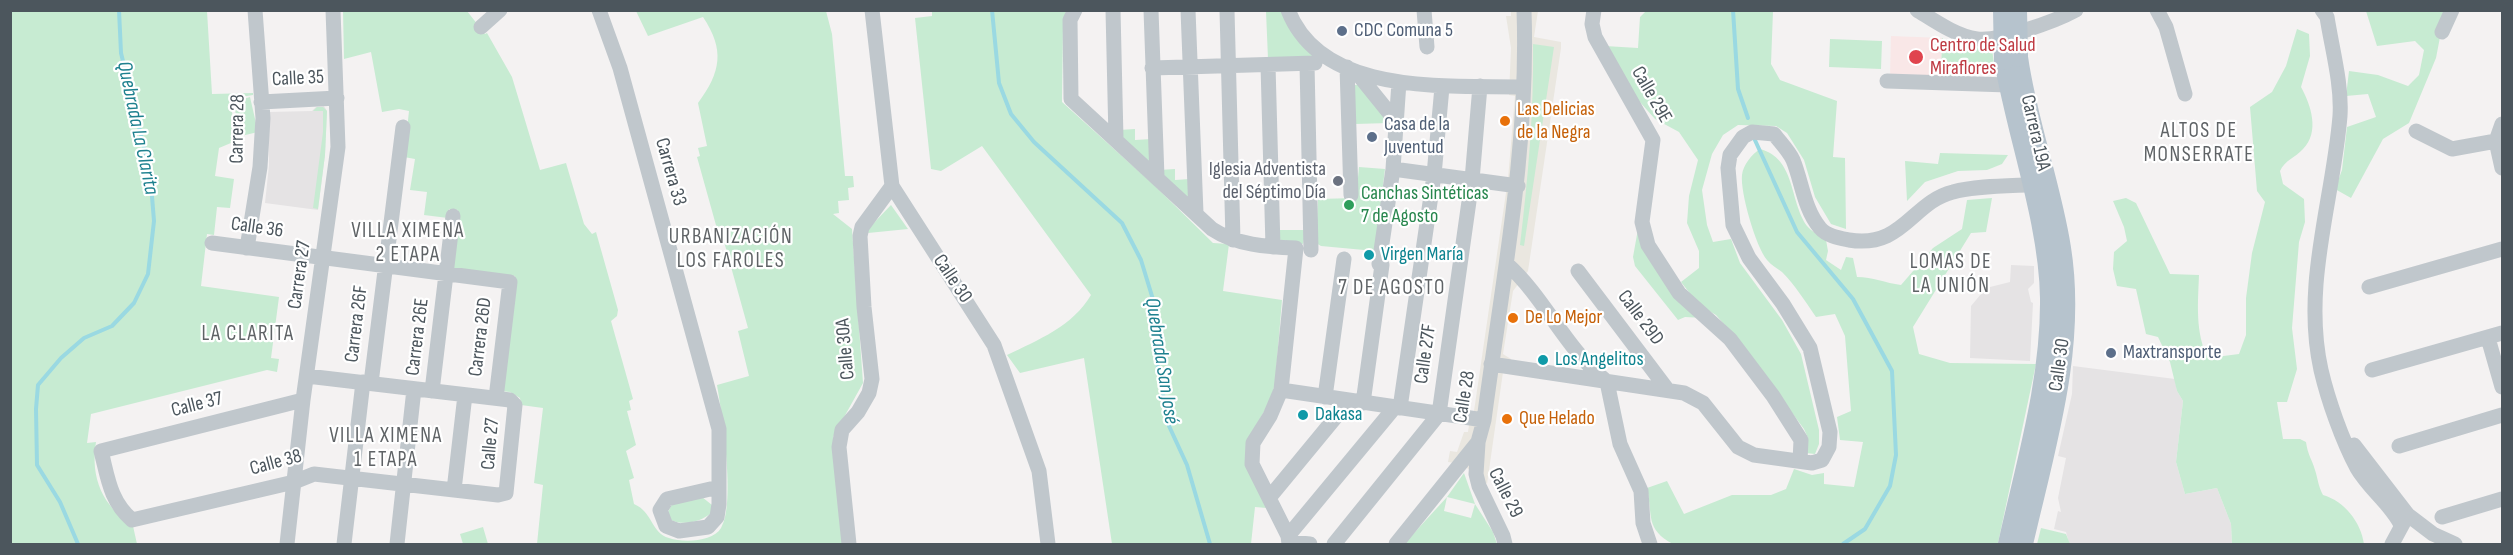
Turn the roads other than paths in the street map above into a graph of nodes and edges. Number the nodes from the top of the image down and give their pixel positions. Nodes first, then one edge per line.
1 (255, 10) edge
2 (333, 10) edge
3 (500, 10) edge
4 (599, 10) edge
5 (872, 10) edge
6 (1075, 10) edge
7 (1113, 10) edge
8 (1150, 10) edge
9 (1188, 10) edge
10 (1227, 10) edge
11 (1288, 10) edge
12 (1424, 10) edge
13 (1524, 10) edge
14 (1594, 10) edge
15 (1917, 10) edge
16 (2003, 10) edge
17 (2017, 10) edge
18 (2076, 10) edge
19 (2157, 10) edge
20 (2322, 10) edge
21 (2452, 10) edge
22 (481, 27) dead end
23 (2442, 33) dead end
24 (1427, 47) dead end
25 (2011, 59) junction
26 (1307, 64) junction
27 (1229, 65) junction
28 (1268, 65) junction
29 (1190, 67) junction
30 (1347, 67) junction
31 (1152, 68) junction
32 (1887, 81) dead end
33 (1399, 82) junction
34 (2008, 85) junction
35 (1480, 86) junction
36 (1442, 87) junction
37 (1523, 87) junction
38 (2185, 94) dead end
39 (337, 98) junction
40 (261, 102) junction
41 (1395, 120) junction
42 (2502, 124) edge
43 (403, 127) dead end
44 (2416, 131) dead end
45 (1116, 139) junction
46 (2496, 141) junction
47 (2502, 168) edge
48 (1393, 170) junction
49 (1434, 175) junction
50 (1157, 177) junction
51 (1472, 180) junction
52 (2039, 184) junction
53 (892, 186) junction
54 (1518, 186) junction
55 (1351, 195) dead end
56 (1196, 213) junction
57 (453, 216) dead end
58 (1233, 240) junction
59 (212, 243) dead end
60 (1273, 247) junction
61 (247, 248) junction
62 (2502, 249) edge
63 (1311, 250) dead end
64 (323, 259) junction
65 (1344, 260) dead end
66 (1507, 264) junction
67 (385, 267) junction
68 (1578, 271) dead end
69 (447, 274) junction
70 (510, 282) joint
71 (2369, 287) dead end
72 (2495, 335) edge
73 (1491, 364) junction
74 (2372, 370) dead end
75 (307, 376) junction
76 (1607, 382) junction
77 (367, 383) junction
78 (2502, 387) edge
79 (414, 389) junction
80 (1667, 389) junction
81 (1281, 390) junction
82 (432, 391) junction
83 (465, 395) junction
84 (1325, 397) junction
85 (503, 399) junction
86 (303, 400) junction
87 (1356, 402) junction
88 (1398, 407) junction
89 (1439, 414) junction
90 (2502, 415) edge
91 (1484, 420) junction
92 (1478, 442) junction
93 (2399, 446) dead end
94 (1800, 461) junction
95 (1462, 464) junction
96 (1476, 474) junction
97 (352, 480) junction
98 (294, 482) junction
99 (403, 485) junction
100 (719, 488) junction
101 (454, 490) junction
102 (506, 493) joint
103 (1269, 498) junction
104 (2502, 499) edge
105 (2442, 517) dead end
106 (132, 520) joint
107 (2405, 520) junction
108 (1289, 541) edge
109 (287, 544) edge
110 (344, 544) edge
111 (397, 544) edge
112 (849, 544) edge
113 (1048, 544) edge
114 (1310, 544) edge
115 (1334, 544) edge
116 (1395, 544) edge
117 (1505, 544) edge
118 (1650, 544) edge
119 (2008, 544) edge
120 (2023, 544) edge
121 (2392, 544) edge
122 (2455, 544) edge

1 - 40 street, Carrera 28
2 - 39 street, Carrera 27
3 - 22 street
4 - 100 street, Carrera 33
5 - 53 street, Calle 30
6 - 45 street
7 - 45 street
8 - 31 street
9 - 29 street
10 - 27 street
11 - 30 street
12 - 24 street
13 - 37 street, Calle 28
14 - 94 street, Calle 29E
15 - 18 street
16 - 25 main road, Carrera 19A, bridge
17 - 25 main road, Carrera 19A, bridge
19 - 38 street
20 - 107 street
21 - 23 street
25 - 34 main road, Carrera 19A
25 - 52 main road, Carrera 19A
26 - 28 street
26 - 30 street
26 - 63 street
27 - 28 street
27 - 29 street
27 - 58 street
28 - 60 street
29 - 31 street
29 - 56 street
30 - 33 street
30 - 41 street
30 - 55 street
31 - 50 street
32 - 34 street, Carrera 19A
33 - 36 street
33 - 41 street
34 - 52 main road, Carrera 19A
35 - 36 street
35 - 37 street
35 - 51 street, Calle 27F
36 - 49 street
37 - 54 street, Calle 28
39 - 40 street, Calle 35
39 - 64 street, Carrera 27
40 - 61 street, Carrera 28
41 - 48 street
42 - 46 street
43 - 67 street, Carrera 26F
44 - 46 street
45 - 50 street
46 - 47 street
48 - 49 street
48 - 87 street
49 - 51 street
49 - 88 street
50 - 56 street
51 - 54 street
51 - 89 street, Calle 27F
52 - 94 street
52 - 119 main road, Calle 30
52 - 120 main road, Calle 30
53 - 112 street, Calle 30A
53 - 113 street, Calle 30
54 - 66 street, Calle 28
56 - 58 street
57 - 69 street, Carrera 26E
58 - 60 street
59 - 61 street, Calle 36
60 - 81 street
61 - 64 street, Calle 36
62 - 71 street
64 - 67 street, Calle 36
64 - 75 street, Carrera 27
65 - 84 street
66 - 73 street, Calle 28
66 - 76 street
67 - 69 street, Calle 36
67 - 77 street, Carrera 26F
68 - 80 street, Calle 29D
69 - 70 street, Calle 36
69 - 82 street, Carrera 26E
70 - 85 street, Carrera 26D
72 - 74 street
72 - 78 street
73 - 76 street
73 - 91 street, Calle 28
75 - 77 street
75 - 86 street, Carrera 27
76 - 80 street
76 - 118 street
77 - 79 street
77 - 97 street, Carrera 26F
79 - 82 street
79 - 99 street
80 - 94 street
81 - 84 street
81 - 103 street
82 - 83 street
83 - 85 street
83 - 101 street
84 - 87 street
85 - 102 street, Calle 27
86 - 98 street, Carrera 27
86 - 106 street, Calle 37
87 - 88 street
87 - 103 street
88 - 89 street
88 - 108 street
89 - 91 street
89 - 115 street
90 - 93 street
91 - 92 street, Calle 28
92 - 95 street, Calle 28
92 - 96 street
95 - 96 street, Calle 29
95 - 116 street, Calle 28
96 - 117 street, Calle 29
97 - 98 street, Calle 38
97 - 99 street, Calle 38
97 - 110 street, Carrera 26F
98 - 106 street, Calle 38
98 - 109 street, Carrera 27
99 - 101 street, Calle 38
99 - 111 street
100 - 100 street, Carrera 33
101 - 102 street, Calle 38
103 - 108 street
104 - 105 street
107 - 121 street
107 - 122 street
108 - 114 street

